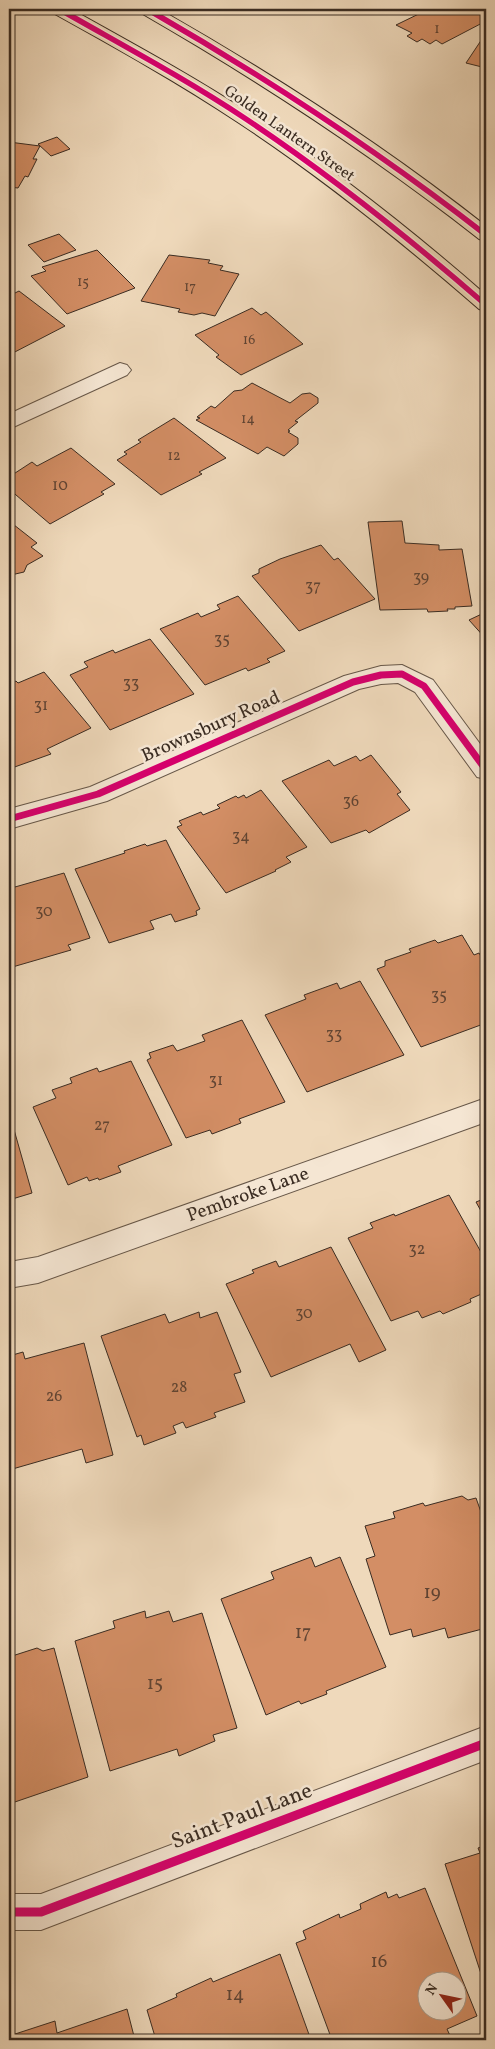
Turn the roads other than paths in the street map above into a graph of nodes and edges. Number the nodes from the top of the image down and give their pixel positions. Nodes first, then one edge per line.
1 (59, 9) edge
2 (147, 9) edge
3 (486, 234) edge
4 (486, 305) edge
5 (120, 370) dead end
6 (9, 422) edge
7 (486, 770) edge
8 (9, 819) edge
9 (486, 1110) edge
10 (9, 1276) edge
11 (486, 1743) edge
12 (9, 1912) edge

1 - 4 main road, Golden Lantern Street
2 - 3 main road, Golden Lantern Street
5 - 6 street
7 - 8 street, Brownsbury Road
9 - 10 street, Pembroke Lane
11 - 12 street, Saint Paul Lane

